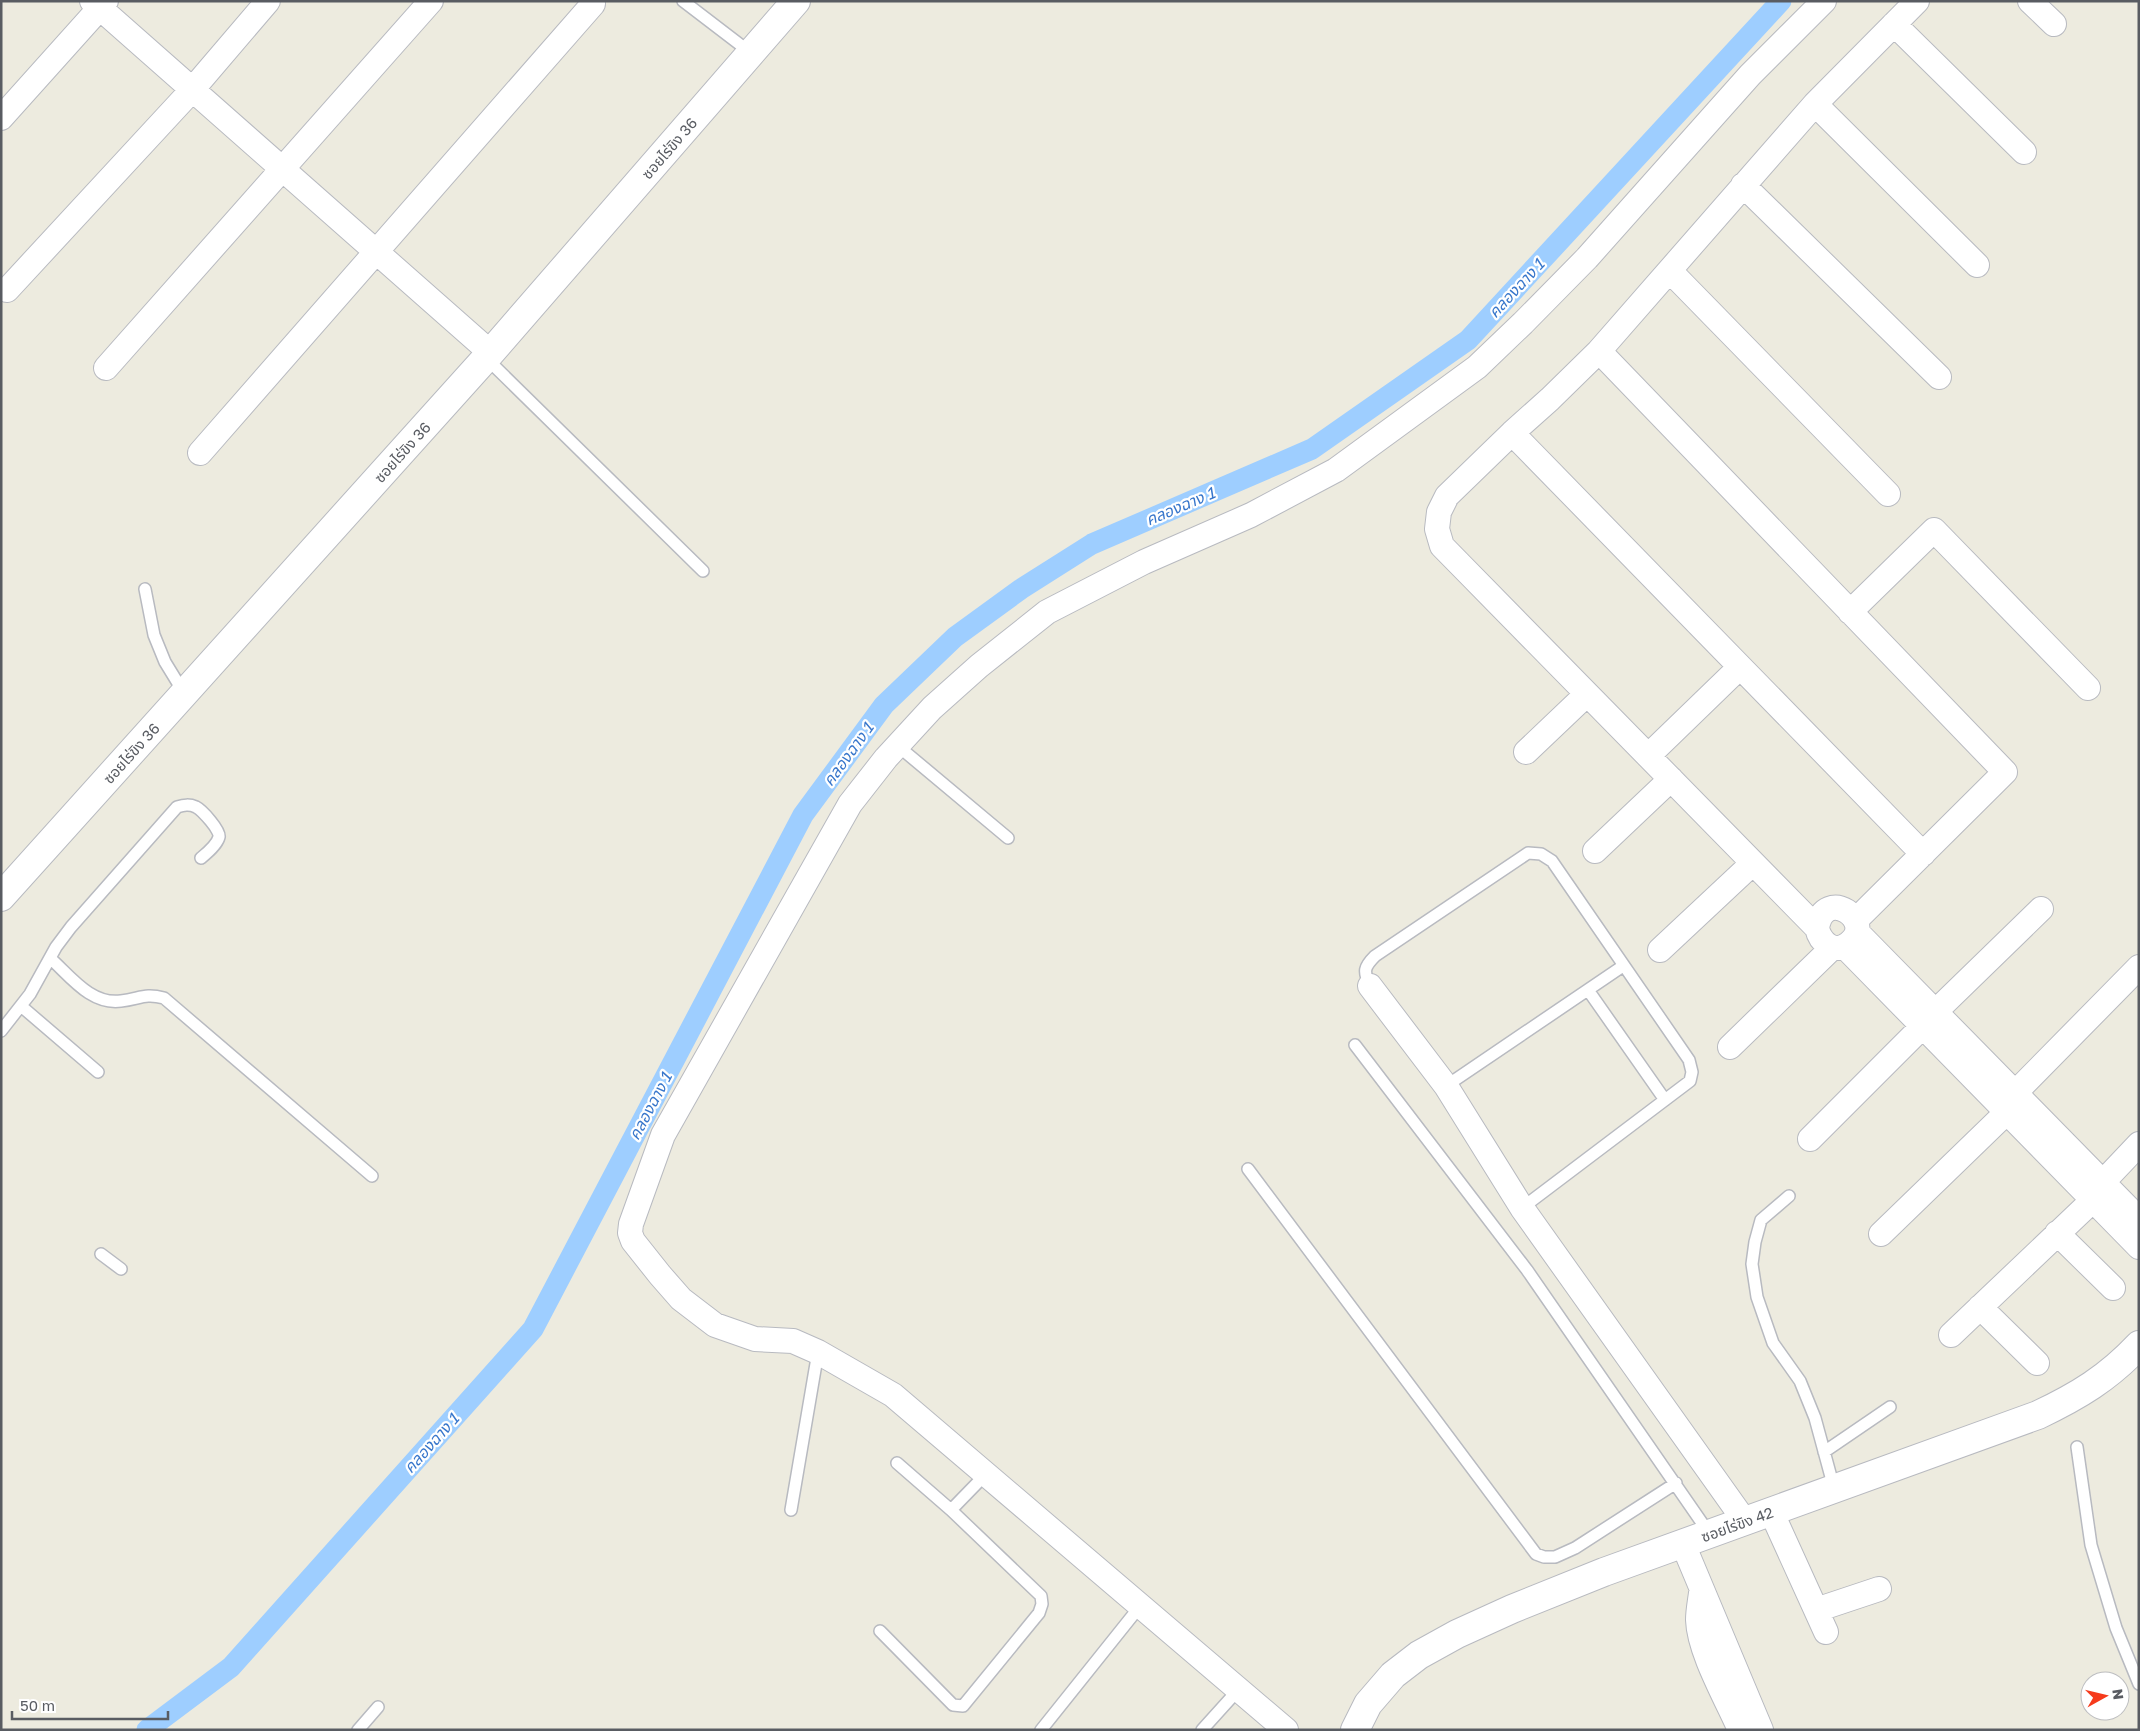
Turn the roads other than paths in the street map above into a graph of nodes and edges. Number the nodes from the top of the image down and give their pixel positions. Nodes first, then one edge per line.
1 (268, 1) edge
2 (431, 1) edge
3 (683, 1) edge
4 (796, 1) edge
5 (1824, 1) edge
6 (1917, 1) edge
7 (2030, 1) edge
8 (99, 4) edge
9 (593, 4) dead end
10 (1894, 24) junction
11 (2054, 24) dead end
12 (751, 54) junction
13 (192, 90) junction
14 (1814, 104) junction
15 (1, 118) edge
16 (2024, 152) dead end
17 (282, 169) junction
18 (1743, 186) junction
19 (377, 253) junction
20 (1977, 265) dead end
21 (1670, 271) junction
22 (7, 290) dead end
23 (1599, 351) junction
24 (488, 356) junction
25 (106, 368) dead end
26 (1939, 377) dead end
27 (1512, 433) junction
28 (200, 453) dead end
29 (1888, 494) dead end
30 (702, 570) dead end
31 (145, 589) dead end
32 (1850, 612) junction
33 (1740, 667) junction
34 (2088, 688) dead end
35 (184, 694) junction
36 (1587, 694) junction
37 (898, 746) junction
38 (1526, 752) dead end
39 (1648, 756) junction
40 (1671, 779) junction
41 (1008, 838) dead end
42 (1595, 851) dead end
43 (1923, 854) junction
44 (201, 858) dead end
45 (1754, 864) junction
46 (1, 897) edge
47 (2041, 909) dead end
48 (1817, 928) junction
49 (1847, 937) junction
50 (1660, 950) dead end
51 (50, 958) junction
52 (1623, 966) junction
53 (2139, 967) edge
54 (1370, 986) joint
55 (1588, 990) junction
56 (21, 1006) junction
57 (1929, 1019) junction
58 (1, 1031) edge
59 (1355, 1045) dead end
60 (1730, 1047) dead end
61 (98, 1072) dead end
62 (1446, 1086) junction
63 (1665, 1100) junction
64 (2011, 1102) junction
65 (1810, 1139) dead end
66 (2139, 1144) edge
67 (1248, 1169) dead end
68 (372, 1176) dead end
69 (2098, 1191) junction
70 (1789, 1196) dead end
71 (1522, 1208) junction
72 (2139, 1219) edge
73 (1882, 1234) dead end
74 (2057, 1234) junction
75 (2139, 1246) edge
76 (101, 1254) dead end
77 (121, 1269) dead end
78 (2113, 1288) dead end
79 (1980, 1307) junction
80 (1951, 1336) dead end
81 (2139, 1345) edge
82 (818, 1352) junction
83 (2037, 1363) dead end
84 (1890, 1407) dead end
85 (2077, 1447) dead end
86 (1824, 1452) junction
87 (897, 1463) dead end
88 (986, 1474) junction
89 (1676, 1483) junction
90 (1834, 1489) junction
91 (791, 1510) dead end
92 (951, 1510) junction
93 (1771, 1511) junction
94 (1744, 1520) junction
95 (1709, 1534) junction
96 (1683, 1544) junction
97 (1702, 1588) junction
98 (1879, 1588) dead end
99 (1141, 1605) junction
100 (1816, 1610) junction
101 (880, 1631) dead end
102 (1826, 1632) dead end
103 (2139, 1684) edge
104 (1239, 1689) junction
105 (378, 1707) dead end
106 (358, 1730) edge
107 (1041, 1730) edge
108 (1202, 1730) edge
109 (1286, 1730) edge
110 (1355, 1730) edge
111 (1740, 1730) edge
112 (1762, 1730) edge

1 - 13 street
2 - 17 street
3 - 12 lane
4 - 12 street, ซอยไร่ขิง 36
5 - 37 street
6 - 10 street
7 - 11 street
8 - 13 street
8 - 15 street
9 - 19 street
10 - 14 street
10 - 16 street
12 - 24 street, ซอยไร่ขิง 36
13 - 17 street
13 - 22 street
14 - 18 street
14 - 20 street
17 - 19 street
17 - 25 street
18 - 21 street
18 - 26 street
19 - 24 street
19 - 28 street
21 - 23 street
21 - 29 street
23 - 27 street
23 - 32 street
24 - 30 lane
24 - 35 street, ซอยไร่ขิง 36
27 - 33 street
27 - 36 street
31 - 35 lane
32 - 34 street
32 - 43 street
33 - 39 street
33 - 43 street
35 - 46 street, ซอยไร่ขิง 36
36 - 38 street
36 - 39 street
37 - 41 lane
37 - 82 street
39 - 40 street
40 - 42 street
40 - 45 street
43 - 49 street
44 - 51 lane
45 - 48 street
45 - 50 street
47 - 57 street
48 - 49 street
48 - 49 street
49 - 57 street
49 - 60 street
51 - 56 lane
51 - 68 lane
52 - 54 lane
52 - 55 lane
52 - 63 lane
53 - 64 street
54 - 62 street
55 - 62 lane
55 - 63 lane
56 - 58 lane
56 - 61 lane
57 - 64 street
57 - 65 street
59 - 89 lane
62 - 71 street
63 - 71 lane
64 - 69 street
64 - 73 street
66 - 69 street
67 - 89 lane
69 - 72 street
69 - 74 street
69 - 75 street
70 - 86 lane
71 - 94 street
74 - 78 street
74 - 79 street
76 - 77 lane
79 - 80 street
79 - 83 street
81 - 90 street, ซอยไร่ขิง 42
82 - 88 street
82 - 91 lane
84 - 86 lane
85 - 103 lane
86 - 90 lane
87 - 92 lane
88 - 92 lane
88 - 99 street
89 - 95 lane
90 - 93 street, ซอยไร่ขิง 42
92 - 101 lane
93 - 94 street, ซอยไร่ขิง 42
93 - 100 street
94 - 95 street, ซอยไร่ขิง 42
95 - 96 street, ซอยไร่ขิง 42
96 - 97 street
96 - 110 street, ซอยไร่ขิง 42
97 - 111 street
97 - 112 street
98 - 100 street
99 - 104 street
99 - 107 lane
100 - 102 street
104 - 108 lane
104 - 109 street
105 - 106 lane

